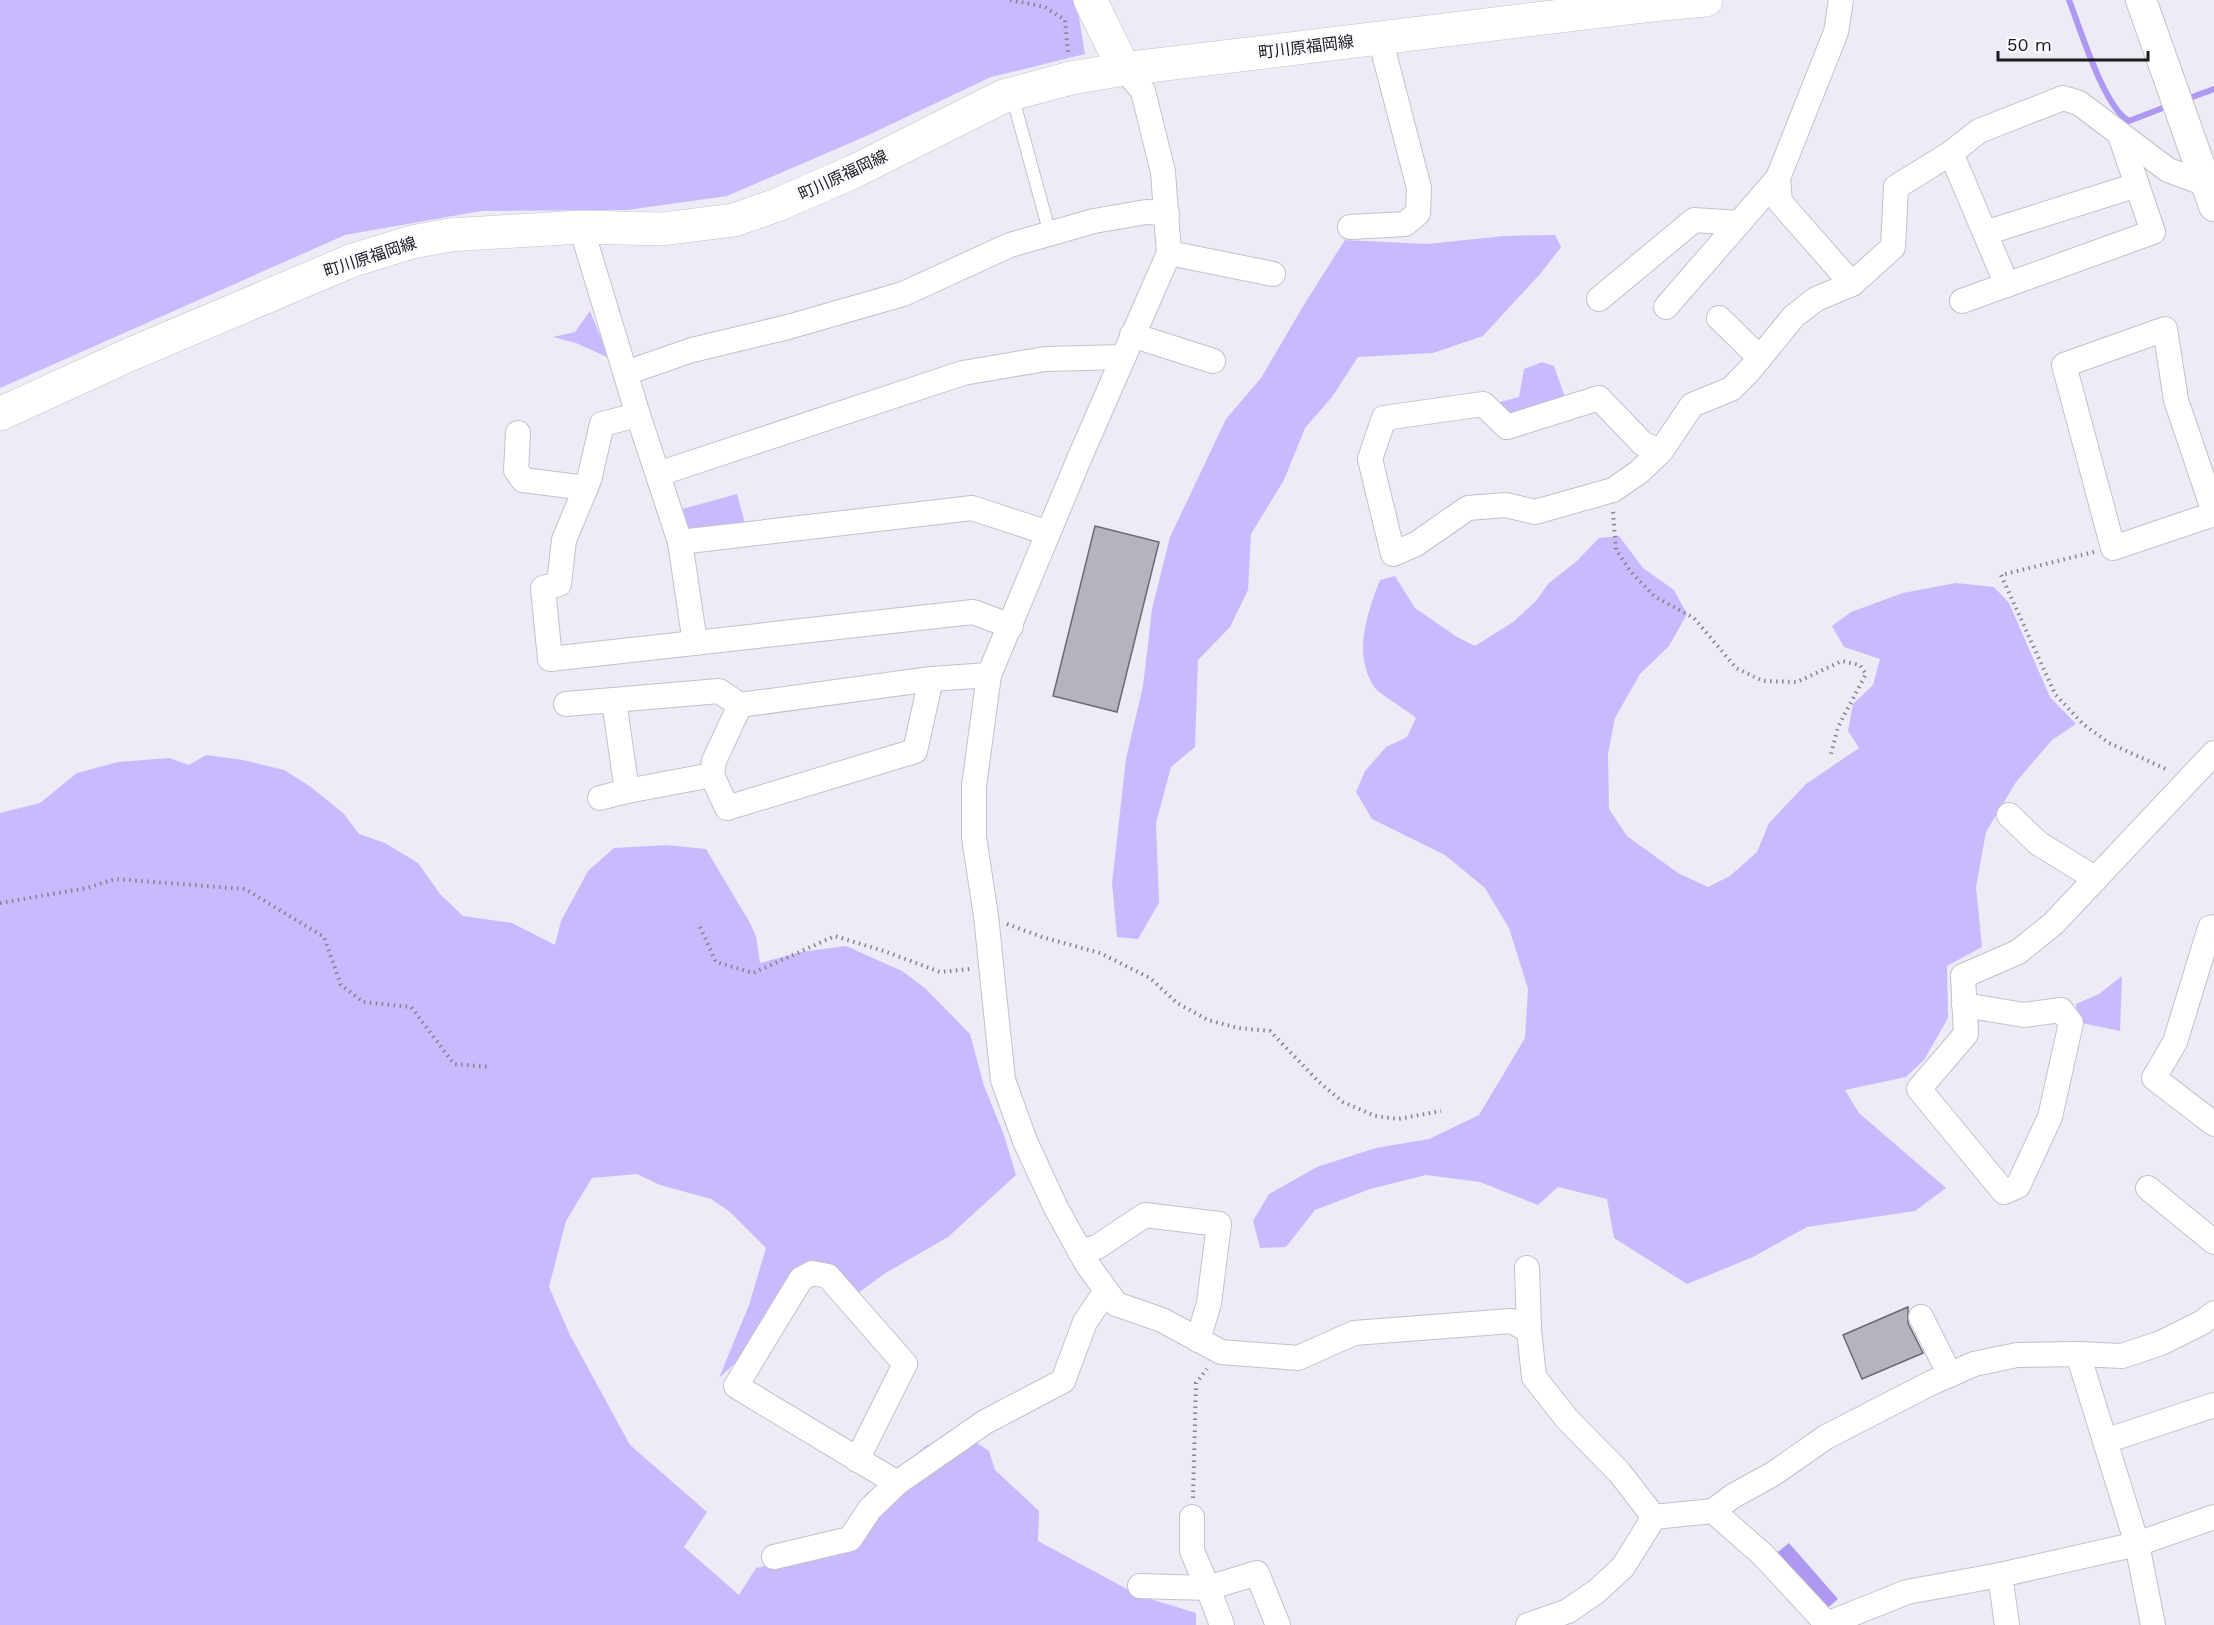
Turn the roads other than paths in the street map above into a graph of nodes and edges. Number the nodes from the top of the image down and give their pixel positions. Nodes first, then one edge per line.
1 (1090, 0) edge
2 (1706, 0) edge
3 (1841, 0) edge
4 (2141, 0) edge
5 (1380, 38) junction
6 (1124, 69) junction
7 (1012, 94) junction
8 (2120, 135) junction
9 (1951, 153) junction
10 (1778, 178) junction
11 (2137, 185) junction
12 (2210, 195) edge
13 (1167, 213) junction
14 (1739, 223) junction
15 (581, 227) junction
16 (1350, 227) dead end
17 (1985, 233) junction
18 (1050, 234) junction
19 (1169, 253) junction
20 (1273, 274) dead end
21 (1851, 284) junction
22 (2007, 285) junction
23 (1599, 299) dead end
24 (1962, 301) dead end
25 (1666, 307) dead end
26 (1719, 318) dead end
27 (1128, 346) junction
28 (1760, 358) junction
29 (1213, 361) dead end
30 (626, 373) junction
31 (0, 414) edge
32 (638, 415) junction
33 (518, 433) dead end
34 (1661, 451) junction
35 (658, 474) junction
36 (586, 488) junction
37 (2214, 513) edge
38 (1048, 533) junction
39 (680, 542) junction
40 (1011, 626) junction
41 (695, 643) junction
42 (989, 675) junction
43 (931, 679) junction
44 (614, 701) junction
45 (566, 704) dead end
46 (740, 705) junction
47 (2214, 753) edge
48 (712, 775) junction
49 (627, 791) junction
50 (600, 798) dead end
51 (2009, 815) dead end
52 (2096, 879) junction
53 (2214, 927) edge
54 (1964, 1005) junction
55 (2214, 1124) edge
56 (2148, 1188) dead end
57 (2214, 1240) edge
58 (1080, 1252) junction
59 (1527, 1268) dead end
60 (1106, 1291) junction
61 (2214, 1313) edge
62 (1921, 1317) dead end
63 (1529, 1330) junction
64 (1198, 1340) junction
65 (2078, 1354) junction
66 (1950, 1375) junction
67 (2214, 1405) edge
68 (2105, 1441) junction
69 (857, 1460) junction
70 (897, 1484) junction
71 (1713, 1511) junction
72 (2214, 1516) edge
73 (1192, 1517) road end
74 (1654, 1517) junction
75 (2137, 1544) junction
76 (774, 1557) dead end
77 (2000, 1575) junction
78 (1140, 1586) dead end
79 (1208, 1588) junction
80 (1222, 1625) edge
81 (1278, 1625) edge
82 (1528, 1625) edge
83 (1827, 1625) edge
84 (2007, 1625) edge
85 (2153, 1625) edge

1 - 6 main road
2 - 5 main road, 町川原福岡線
3 - 10 street
4 - 12 street
5 - 6 main road, 町川原福岡線
5 - 16 street
6 - 7 main road, 町川原福岡線
6 - 13 street
7 - 15 main road, 町川原福岡線
7 - 18 lane
8 - 9 street
8 - 11 street
8 - 12 street
9 - 17 street
9 - 21 street
10 - 14 street
10 - 21 street
11 - 17 street
11 - 22 street
13 - 18 street
13 - 19 street
14 - 23 street
14 - 25 street
15 - 30 street
15 - 31 main road, 町川原福岡線
17 - 22 street
18 - 30 street
19 - 20 street
19 - 27 street
21 - 28 street
22 - 24 street
26 - 28 street
27 - 29 street
27 - 35 street
27 - 38 street
28 - 34 street
30 - 32 street
32 - 35 street
32 - 36 street
33 - 36 street
34 - 34 street
35 - 39 street
36 - 41 street
37 - 37 street
38 - 39 street
38 - 40 street
39 - 41 street
40 - 41 street
40 - 42 street
42 - 43 street
42 - 58 street
43 - 46 street
43 - 48 street
44 - 45 street
44 - 46 street
44 - 49 street
46 - 48 street
47 - 52 street
48 - 49 street
49 - 50 street
51 - 52 street
52 - 54 street
53 - 55 street
54 - 54 street
56 - 57 street
58 - 60 street
58 - 64 street
59 - 63 street
60 - 64 street
60 - 70 street
61 - 65 street
62 - 66 street
63 - 64 street
63 - 74 street
65 - 66 street
65 - 68 street
66 - 71 street
67 - 68 street
68 - 75 street
69 - 69 street
69 - 70 street
70 - 76 street
71 - 74 street
71 - 83 street
72 - 75 street
73 - 79 street
74 - 82 street
75 - 77 street
75 - 85 street
77 - 83 street
77 - 84 street
78 - 79 street
79 - 80 street
79 - 81 street

